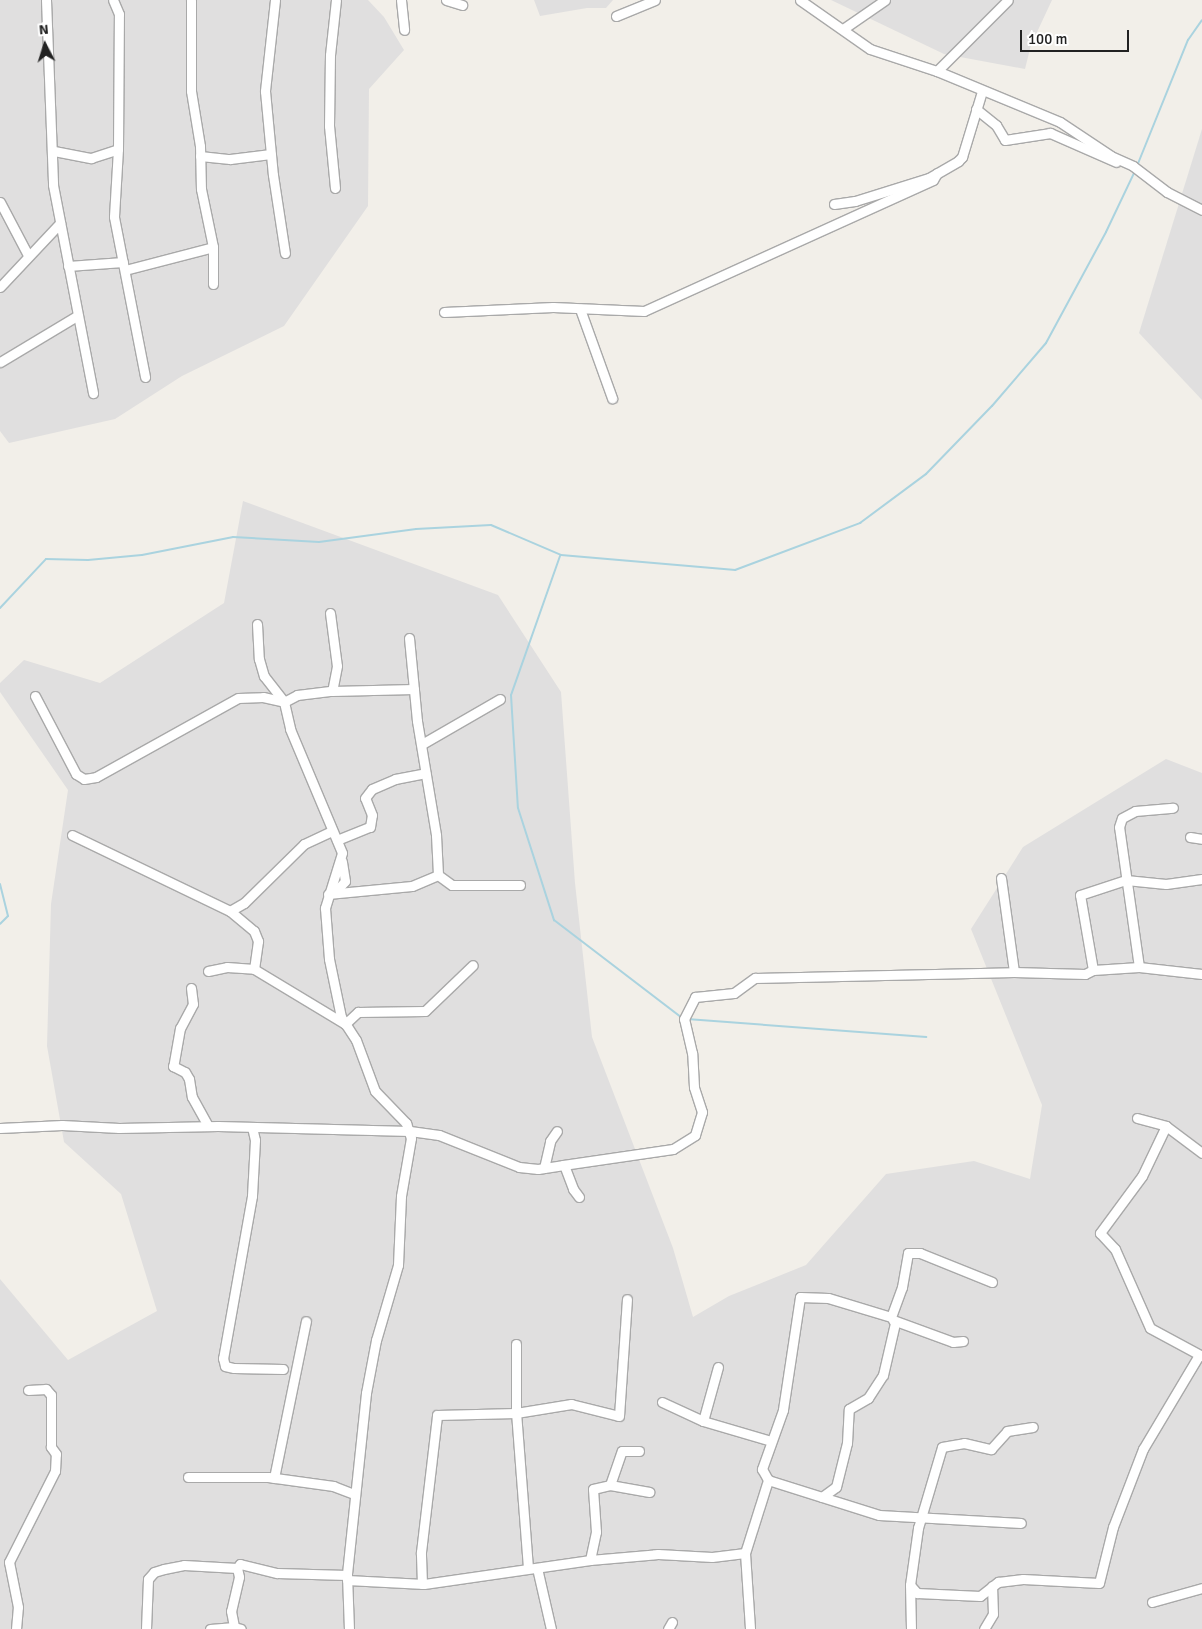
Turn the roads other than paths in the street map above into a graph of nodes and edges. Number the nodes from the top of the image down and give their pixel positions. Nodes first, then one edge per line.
1 (46, 0) edge
2 (113, 0) edge
3 (191, 0) edge
4 (275, 0) edge
5 (336, 0) edge
6 (400, 0) edge
7 (446, 0) edge
8 (655, 0) edge
9 (800, 0) edge
10 (885, 0) edge
11 (1008, 0) edge
12 (462, 5) dead end
13 (616, 16) dead end
14 (843, 28) junction
15 (404, 30) dead end
16 (937, 71) junction
17 (982, 91) junction
18 (976, 109) junction
19 (118, 149) junction
20 (54, 151) junction
21 (271, 154) junction
22 (200, 156) junction
23 (1129, 165) junction
24 (937, 174) junction
25 (335, 188) dead end
26 (0, 202) edge
27 (834, 204) dead end
28 (1202, 210) edge
29 (60, 223) junction
30 (213, 247) junction
31 (285, 254) dead end
32 (28, 255) junction
33 (68, 266) junction
34 (124, 266) junction
35 (213, 284) dead end
36 (0, 287) edge
37 (580, 309) junction
38 (444, 312) dead end
39 (77, 316) junction
40 (0, 362) edge
41 (145, 377) dead end
42 (93, 393) dead end
43 (612, 398) dead end
44 (330, 613) dead end
45 (257, 624) dead end
46 (408, 638) dead end
47 (414, 689) junction
48 (332, 691) junction
49 (35, 696) dead end
50 (500, 700) dead end
51 (284, 702) junction
52 (422, 744) junction
53 (425, 773) junction
54 (1173, 808) dead end
55 (332, 831) junction
56 (72, 835) dead end
57 (1190, 837) dead end
58 (1202, 839) edge
59 (337, 840) junction
60 (438, 875) junction
61 (1001, 878) dead end
62 (1202, 879) edge
63 (1126, 880) junction
64 (520, 885) dead end
65 (331, 894) junction
66 (230, 910) junction
67 (473, 965) dead end
68 (1139, 967) junction
69 (254, 969) junction
70 (1093, 970) junction
71 (208, 971) dead end
72 (1014, 972) junction
73 (1202, 974) edge
74 (191, 988) dead end
75 (345, 1024) junction
76 (1138, 1118) dead end
77 (208, 1126) junction
78 (1166, 1126) junction
79 (252, 1127) junction
80 (0, 1128) edge
81 (410, 1131) junction
82 (557, 1131) dead end
83 (1202, 1152) edge
84 (563, 1165) junction
85 (544, 1168) junction
86 (579, 1197) dead end
87 (992, 1282) dead end
88 (627, 1299) dead end
89 (893, 1320) junction
90 (306, 1321) dead end
91 (963, 1341) dead end
92 (516, 1344) dead end
93 (1201, 1356) edge
94 (718, 1366) dead end
95 (283, 1369) dead end
96 (28, 1390) dead end
97 (662, 1402) dead end
98 (516, 1413) junction
99 (703, 1421) junction
100 (1033, 1427) dead end
101 (770, 1442) junction
102 (639, 1451) dead end
103 (188, 1477) dead end
104 (274, 1478) junction
105 (768, 1480) junction
106 (610, 1485) junction
107 (649, 1492) dead end
108 (354, 1494) junction
109 (822, 1498) junction
110 (921, 1519) junction
111 (1021, 1523) dead end
112 (745, 1553) junction
113 (590, 1560) junction
114 (237, 1568) junction
115 (533, 1568) junction
116 (347, 1578) junction
117 (422, 1584) junction
118 (910, 1585) junction
119 (992, 1586) junction
120 (1202, 1588) edge
121 (1152, 1602) dead end
122 (238, 1628) edge
123 (16, 1629) edge
124 (146, 1629) edge
125 (210, 1629) edge
126 (349, 1629) edge
127 (551, 1629) edge
128 (750, 1629) edge
129 (911, 1629) edge
130 (984, 1629) edge

1 - 20 street
2 - 19 street
3 - 22 street
4 - 21 street
5 - 25 street
6 - 15 street
7 - 12 street
8 - 13 street
9 - 14 street
10 - 14 street
11 - 16 street
14 - 16 street
16 - 17 street
17 - 18 street
17 - 23 street
18 - 23 street
18 - 24 street
19 - 20 street
19 - 34 street
20 - 29 street
21 - 22 street
21 - 31 street
22 - 30 street
23 - 28 street
24 - 27 street
24 - 37 street
26 - 32 street
29 - 32 street
29 - 33 street
30 - 34 street
30 - 35 street
32 - 36 street
33 - 34 street
33 - 39 street
34 - 41 street
37 - 38 street
37 - 43 street
39 - 40 street
39 - 42 street
44 - 48 street
45 - 51 street
46 - 47 street
47 - 48 street
47 - 52 street
48 - 51 street
49 - 51 street
50 - 52 street
51 - 55 street
52 - 53 street
53 - 59 street
53 - 60 street
54 - 63 street
55 - 59 street
55 - 66 street
56 - 66 street
57 - 58 street
59 - 65 street
60 - 64 street
60 - 65 street
61 - 72 street
62 - 63 street
63 - 68 street
63 - 70 street
65 - 75 street
66 - 69 street
67 - 75 street
68 - 70 street
68 - 73 street
69 - 71 street
69 - 75 street
70 - 72 street
72 - 84 street
74 - 77 street
75 - 81 street
76 - 78 street
77 - 79 street
77 - 80 street
78 - 83 street
78 - 93 street
79 - 81 street
79 - 95 street
81 - 85 street
81 - 108 street
82 - 85 street
84 - 85 street
84 - 86 street
87 - 89 street
88 - 98 street
89 - 91 street
89 - 101 street
89 - 109 street
90 - 104 street
92 - 98 street
93 - 119 street
94 - 99 street
96 - 123 street
97 - 99 street
98 - 115 street
98 - 117 street
99 - 101 street
100 - 110 street
101 - 105 street
102 - 106 street
103 - 104 street
104 - 108 street
105 - 109 street
105 - 112 street
106 - 107 street
106 - 113 street
108 - 116 street
109 - 110 street
110 - 111 street
110 - 118 street
112 - 113 street
112 - 128 street
113 - 115 street
114 - 116 street
114 - 122 street
114 - 124 street
115 - 117 street
115 - 127 street
116 - 117 street
116 - 126 street
118 - 119 street
118 - 129 street
119 - 130 street
120 - 121 street
122 - 125 street

